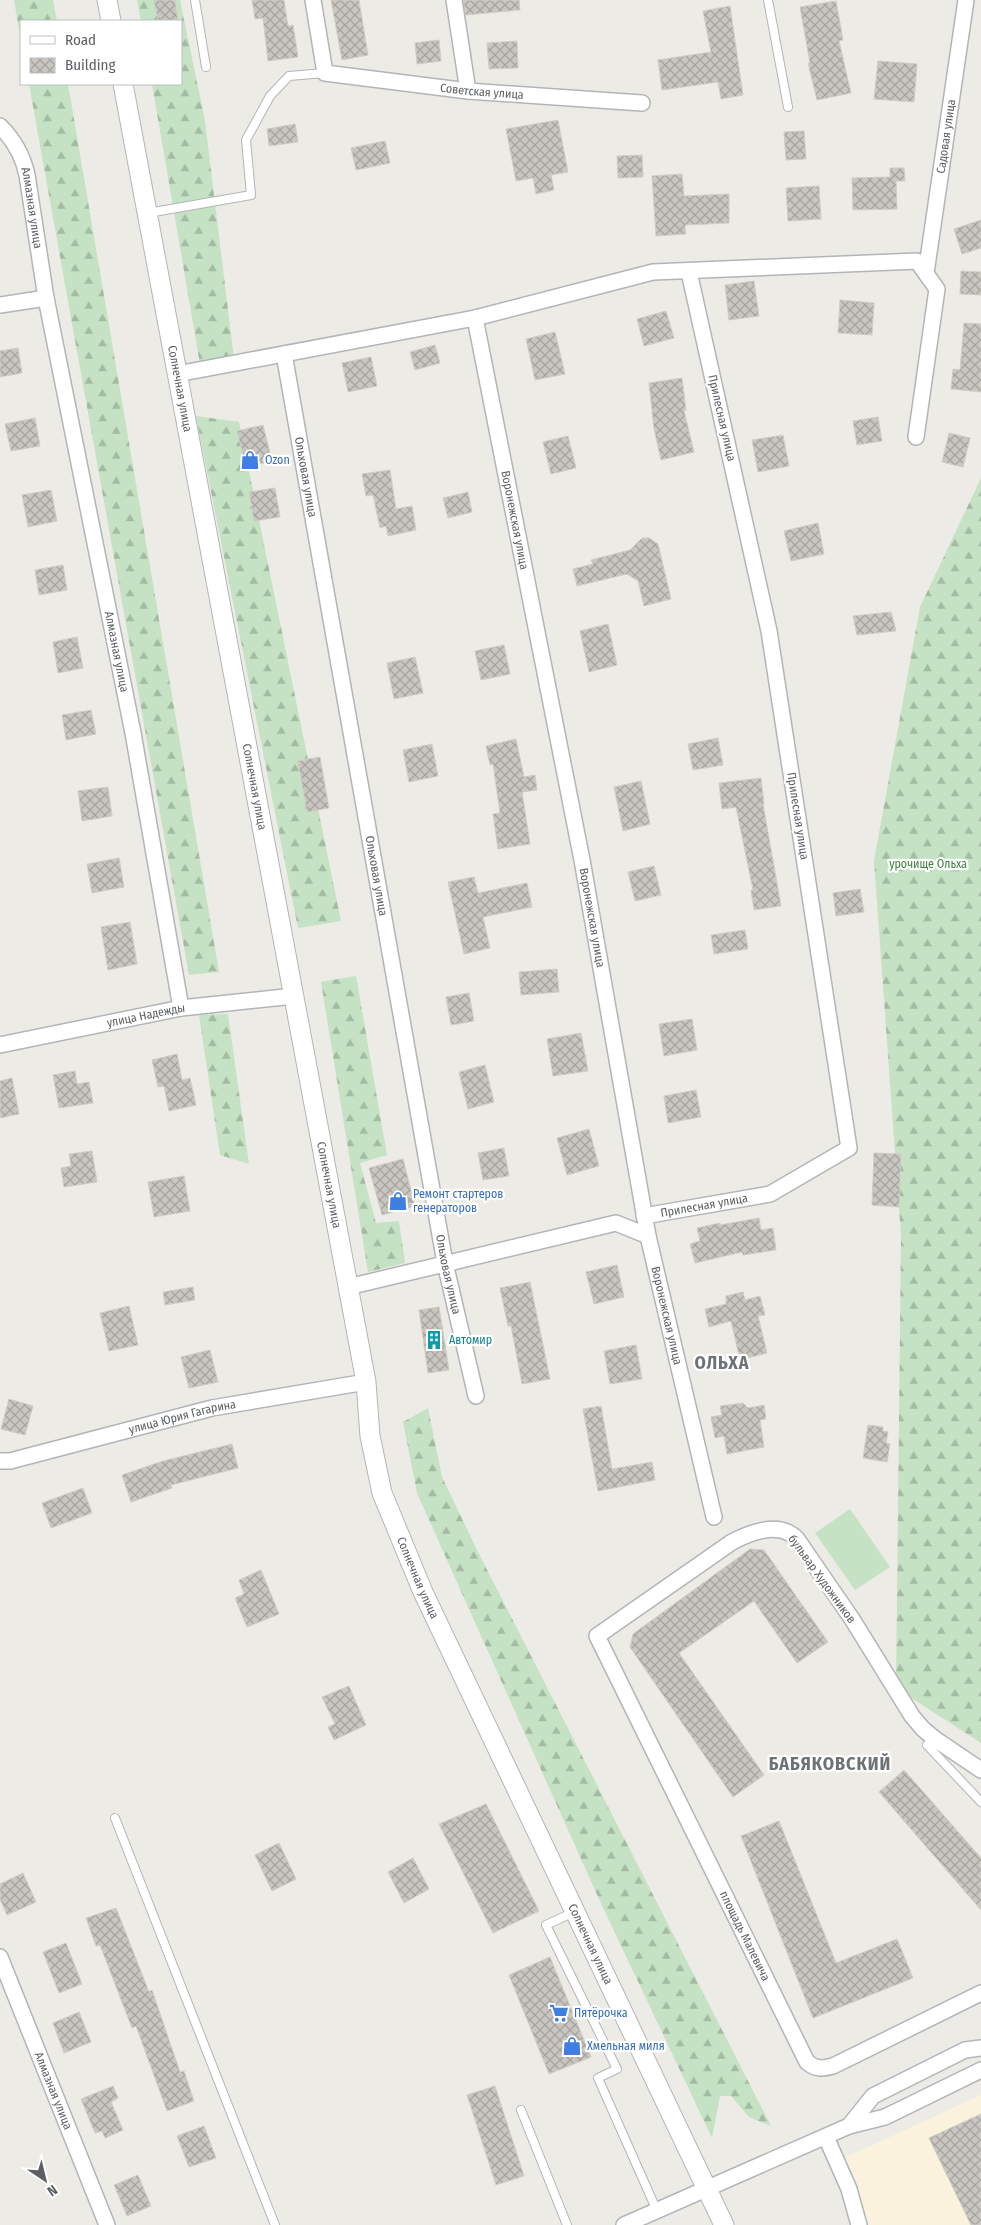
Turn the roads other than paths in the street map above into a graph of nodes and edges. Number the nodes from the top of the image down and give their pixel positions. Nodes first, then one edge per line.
1 (107, 0) edge
2 (195, 0) edge
3 (313, 0) edge
4 (454, 0) edge
5 (768, 0) edge
6 (966, 0) edge
7 (111, 20) edge
8 (206, 67) dead end
9 (324, 73) junction
10 (123, 85) edge
11 (468, 91) junction
12 (642, 103) dead end
13 (788, 108) dead end
14 (0, 126) edge
15 (147, 213) junction
16 (689, 272) junction
17 (926, 273) junction
18 (46, 298) junction
19 (0, 305) edge
20 (475, 318) junction
21 (284, 354) junction
22 (177, 374) junction
23 (916, 437) dead end
24 (294, 996) junction
25 (181, 1008) junction
26 (0, 1045) edge
27 (644, 1216) junction
28 (648, 1236) junction
29 (445, 1263) junction
30 (348, 1287) junction
31 (366, 1382) junction
32 (476, 1396) dead end
33 (0, 1461) edge
34 (714, 1517) dead end
35 (597, 1636) joint
36 (927, 1745) dead end
37 (981, 1770) edge
38 (981, 1802) edge
39 (115, 1818) dead end
40 (574, 1912) junction
41 (0, 1957) edge
42 (981, 1993) edge
43 (981, 2048) edge
44 (981, 2070) edge
45 (521, 2110) dead end
46 (849, 2126) junction
47 (826, 2138) junction
48 (707, 2190) junction
49 (657, 2211) junction
50 (107, 2225) edge
51 (276, 2225) edge
52 (567, 2225) edge
53 (624, 2225) edge
54 (724, 2225) edge
55 (859, 2225) edge

1 - 7 street
2 - 8 lane
3 - 9 street
4 - 11 street
5 - 13 lane
6 - 17 street, Садовая улица
9 - 11 street, Советская улица
9 - 15 lane
10 - 15 street, Солнечная улица
11 - 12 street, Советская улица
14 - 18 street, Алмазная улица
15 - 22 street, Солнечная улица
16 - 17 street
16 - 20 street
16 - 27 street, Прилесная улица
17 - 23 street
18 - 19 street
18 - 25 street, Алмазная улица
20 - 21 street
20 - 27 street, Воронежская улица
21 - 22 street
21 - 29 street, Ольховая улица
22 - 24 street, Солнечная улица
24 - 25 street, улица Надежды
24 - 30 street, Солнечная улица
25 - 26 street, улица Надежды
27 - 28 street, Воронежская улица
28 - 29 street
28 - 34 street, Воронежская улица
29 - 30 street
29 - 32 street, Ольховая улица
30 - 31 street, Солнечная улица
31 - 33 street, улица Юрия Гагарина
31 - 40 street, Солнечная улица
35 - 37 street, бульвар Художников
35 - 42 street, площадь Малевича
36 - 38 lane
39 - 51 lane
40 - 48 street, Солнечная улица
40 - 49 lane
41 - 50 street, Алмазная улица
43 - 46 street
44 - 46 street
45 - 52 lane
46 - 47 street
47 - 48 street
47 - 55 street
48 - 49 street
48 - 54 street, Солнечная улица
49 - 53 street

